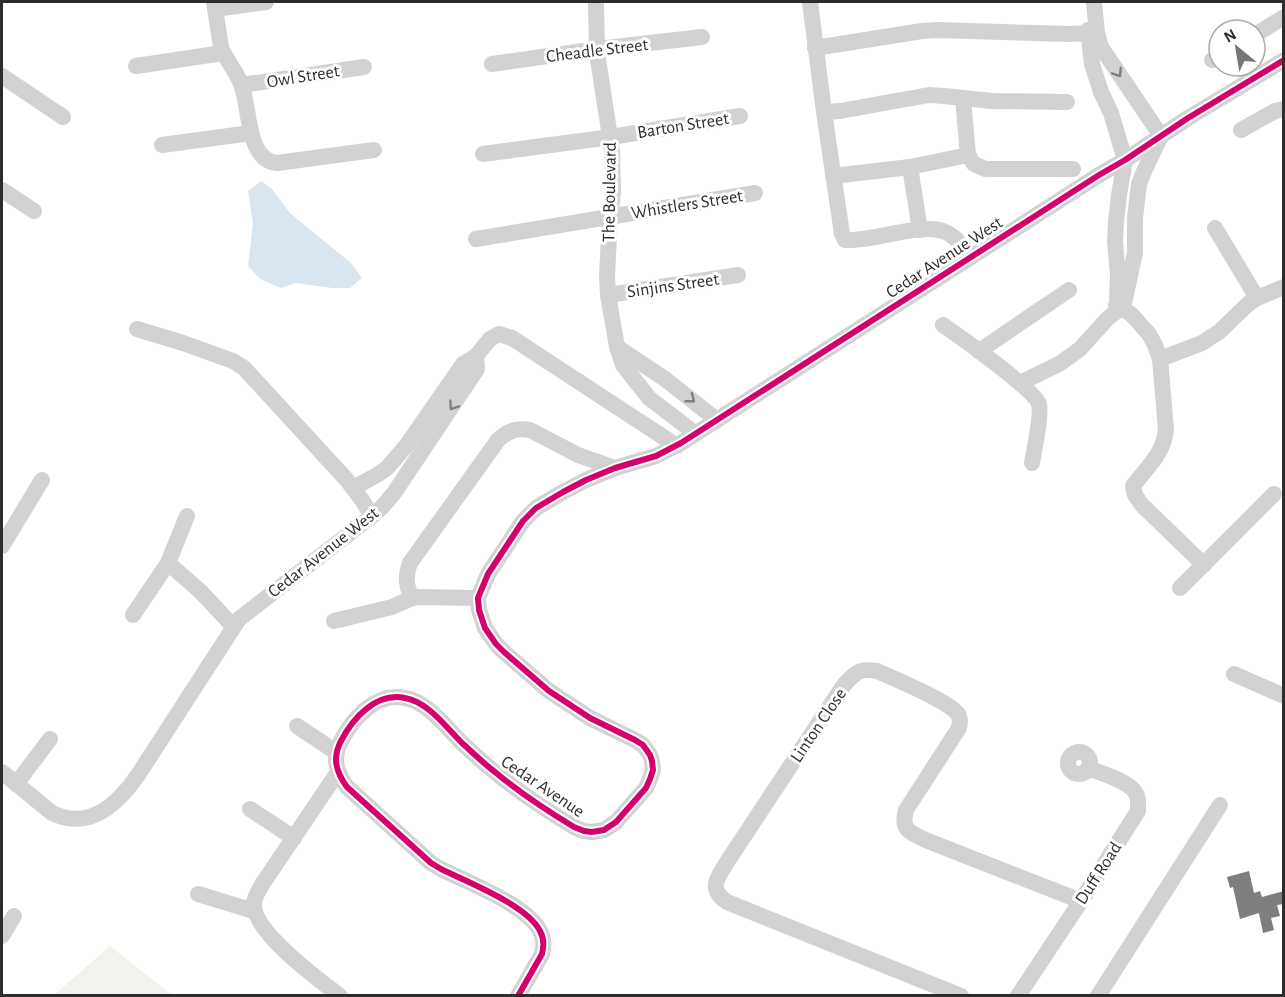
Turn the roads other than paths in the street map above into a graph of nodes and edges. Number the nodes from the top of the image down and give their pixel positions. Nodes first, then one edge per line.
1 (267, 2) edge
2 (596, 2) edge
3 (810, 2) edge
4 (1086, 2) edge
5 (1094, 2) edge
6 (215, 5) edge
7 (1284, 17) edge
8 (1267, 28) edge
9 (1093, 33) junction
10 (702, 38) dead end
11 (816, 48) junction
12 (597, 49) junction
13 (223, 53) junction
14 (1284, 60) edge
15 (492, 64) dead end
16 (136, 66) dead end
17 (364, 67) dead end
18 (2, 76) edge
19 (242, 85) junction
20 (963, 99) junction
21 (1067, 102) dead end
22 (1284, 109) edge
23 (824, 112) junction
24 (740, 116) dead end
25 (63, 117) dead end
26 (1241, 130) dead end
27 (251, 133) junction
28 (1161, 136) junction
29 (611, 137) junction
30 (162, 145) dead end
31 (374, 150) dead end
32 (483, 154) dead end
33 (968, 155) junction
34 (1125, 160) junction
35 (910, 167) junction
36 (1073, 169) dead end
37 (833, 176) junction
38 (2, 190) edge
39 (755, 193) dead end
40 (1119, 195) junction
41 (1138, 195) junction
42 (34, 211) dead end
43 (610, 217) junction
44 (1215, 228) dead end
45 (920, 230) junction
46 (476, 239) dead end
47 (958, 241) dead end
48 (1125, 262) junction
49 (738, 275) dead end
50 (1284, 287) edge
51 (1069, 290) dead end
52 (608, 295) junction
53 (1257, 298) junction
54 (1117, 309) junction
55 (943, 325) dead end
56 (137, 329) dead end
57 (617, 347) junction
58 (979, 351) junction
59 (476, 356) junction
60 (1160, 359) junction
61 (1020, 383) junction
62 (717, 420) junction
63 (696, 434) junction
64 (677, 446) junction
65 (1032, 463) dead end
66 (387, 468) junction
67 (615, 468) junction
68 (42, 480) dead end
69 (402, 482) junction
70 (353, 488) junction
71 (1274, 494) dead end
72 (187, 516) dead end
73 (372, 516) junction
74 (2, 546) edge
75 (168, 563) junction
76 (1204, 565) junction
77 (1180, 588) dead end
78 (412, 598) junction
79 (478, 598) junction
80 (133, 615) dead end
81 (334, 621) dead end
82 (233, 626) junction
83 (1234, 674) dead end
84 (1284, 696) edge
85 (297, 726) dead end
86 (50, 739) dead end
87 (336, 752) junction
88 (1088, 768) dead end
89 (2, 772) edge
90 (338, 772) junction
91 (16, 784) junction
92 (1220, 805) dead end
93 (250, 809) dead end
94 (294, 838) junction
95 (198, 894) dead end
96 (1081, 901) junction
97 (254, 911) junction
98 (14, 916) dead end
99 (2, 936) edge
100 (340, 996) edge
101 (518, 996) edge
102 (961, 996) edge
103 (1018, 996) edge
104 (1098, 996) edge

1 - 6 street
2 - 12 street, The Boulevard
3 - 11 street
4 - 9 street
5 - 9 street
6 - 13 street
7 - 8 street
9 - 11 street
9 -> 28 street
9 - 34 street
10 - 12 street, Cheadle Street
11 - 23 street
12 - 15 street, Cheadle Street
12 - 29 street, The Boulevard
13 - 16 street
13 - 19 street
14 - 28 street, Cedar Avenue West
17 - 19 street, Owl Street
18 - 25 street
19 - 27 street
20 - 21 street
20 - 23 street
20 - 33 street
22 - 26 street
23 - 37 street
24 - 29 street, Barton Street
27 - 30 street
27 - 31 street
28 - 34 street, Cedar Avenue West
28 - 41 street
29 - 32 street, Barton Street
29 - 43 street, The Boulevard
33 - 35 street
33 - 36 street
34 - 40 street
34 - 62 street, Cedar Avenue West
35 - 37 street
35 - 45 street
37 - 45 street
38 - 42 street
39 - 43 street, Whistlers Street
40 - 41 street
40 - 48 street
41 - 48 street
43 - 46 street, Whistlers Street
43 - 52 street, The Boulevard
44 - 53 street
45 - 47 street
48 - 54 street
49 - 52 street, Sinjins Street
50 - 53 street
51 - 58 street
52 - 57 street, The Boulevard
53 - 60 street
54 - 60 street
54 - 61 street
55 - 58 street
56 - 70 street
57 -> 62 street
57 - 63 street, The Boulevard
58 - 61 street
59 - 64 street, Cedar Avenue West
59 - 66 street
59 -> 69 street, Cedar Avenue West
60 - 76 street
61 - 65 street
62 - 63 street, Cedar Avenue West
63 - 64 street, Cedar Avenue West
64 - 67 street, Cedar Avenue West
66 - 69 street
66 - 70 street
67 - 78 street
67 - 79 street
68 - 74 street
69 - 73 street, Cedar Avenue West
70 - 73 street
71 - 76 street
72 - 75 street
73 - 82 street, Cedar Avenue West
75 - 80 street
75 - 82 street
76 - 77 street
78 - 79 street
78 - 81 street
79 - 87 street, Cedar Avenue
82 - 91 street, Cedar Avenue West
83 - 84 street
85 - 87 street
86 - 91 street
87 - 90 street
88 - 96 street, Duff Road
89 - 91 street, Cedar Avenue West
90 - 94 street
90 - 101 street
92 - 104 street
93 - 94 street
94 - 97 street
95 - 97 street
96 - 102 street, Linton Close
96 - 103 street, Duff Road
97 - 100 street
98 - 99 street

